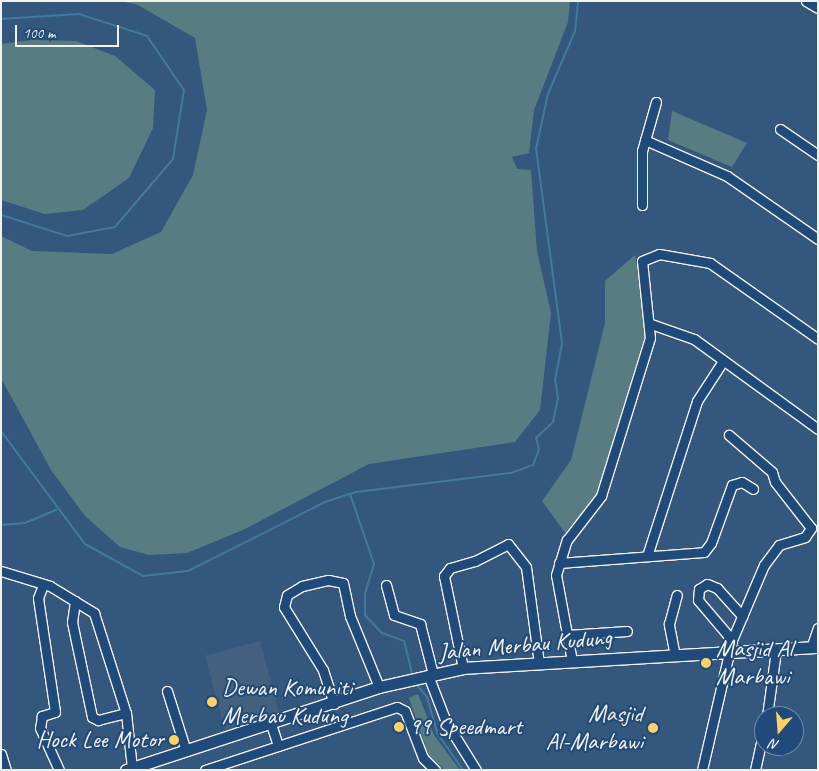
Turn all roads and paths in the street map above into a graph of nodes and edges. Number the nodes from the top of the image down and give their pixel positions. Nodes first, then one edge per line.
1 (806, 1) edge
2 (818, 8) edge
3 (656, 102) dead end
4 (780, 129) dead end
5 (646, 140) junction
6 (818, 154) edge
7 (642, 205) dead end
8 (818, 240) edge
9 (651, 324) junction
10 (818, 338) edge
11 (723, 361) junction
12 (818, 429) edge
13 (729, 435) dead end
14 (753, 489) dead end
15 (647, 556) junction
16 (559, 563) junction
17 (1, 571) edge
18 (43, 585) junction
19 (386, 585) dead end
20 (677, 594) dead end
21 (75, 601) junction
22 (742, 616) junction
23 (818, 628) edge
24 (627, 632) dead end
25 (567, 636) junction
26 (732, 640) junction
27 (814, 648) edge
28 (776, 650) junction
29 (731, 653) junction
30 (675, 656) junction
31 (572, 661) junction
32 (539, 663) junction
33 (463, 668) junction
34 (431, 674) junction
35 (379, 687) junction
36 (167, 691) dead end
37 (334, 704) junction
38 (768, 706) edge
39 (126, 713) junction
40 (271, 724) junction
41 (278, 746) junction
42 (186, 750) junction
43 (1, 754) edge
44 (758, 756) edge
45 (429, 768) edge
46 (129, 769) edge
47 (6, 770) edge
48 (59, 770) edge
49 (205, 770) edge
50 (476, 770) edge
51 (702, 770) edge
52 (755, 770) edge

1 - 2 street
3 - 5 street
4 - 6 street
5 - 7 street
5 - 8 street
9 - 10 street
9 - 11 street
9 - 16 street
11 - 12 street
11 - 15 street
13 - 22 street
14 - 15 street
15 - 16 street
16 - 25 street
17 - 18 street
18 - 21 street
18 - 48 street
19 - 34 street
20 - 30 street
21 - 39 street
21 - 39 street
22 - 26 street
22 - 26 street
23 - 27 street
24 - 25 street
25 - 31 street
26 - 29 street
27 - 28 main road, Jalan Merbau Kudung
28 - 29 main road, Jalan Merbau Kudung
28 - 38 street
29 - 30 main road, Jalan Merbau Kudung
29 - 51 street
30 - 31 main road, Jalan Merbau Kudung
31 - 32 main road, Jalan Merbau Kudung
32 - 33 main road, Jalan Merbau Kudung
32 - 33 street
33 - 34 main road, Jalan Merbau Kudung
34 - 35 main road, Jalan Merbau Kudung
34 - 50 street
35 - 37 main road, Jalan Merbau Kudung
35 - 37 street
36 - 42 street
37 - 40 main road, Jalan Merbau Kudung
39 - 46 street
40 - 41 street
40 - 42 main road, Jalan Merbau Kudung
41 - 45 street
41 - 49 street
42 - 46 main road, Jalan Merbau Kudung
43 - 47 street
44 - 52 street

